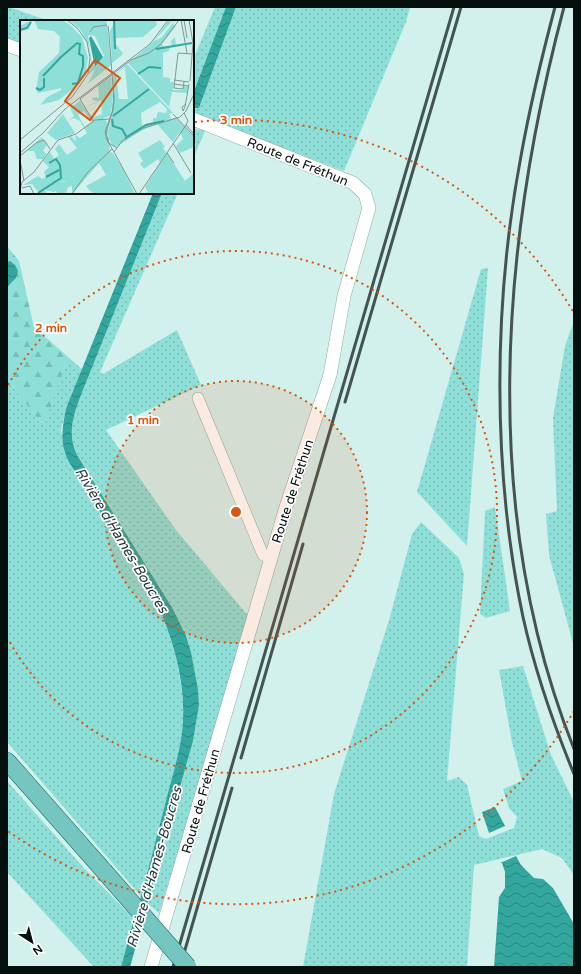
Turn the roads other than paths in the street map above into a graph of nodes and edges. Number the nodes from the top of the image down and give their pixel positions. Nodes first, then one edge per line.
1 (7, 45) edge
2 (20, 50) edge
3 (194, 119) edge
4 (198, 398) dead end
5 (271, 558) junction
6 (7, 761) edge
7 (151, 967) edge
8 (188, 967) edge

1 - 2 street
3 - 5 street, Route de Fréthun
4 - 5 street
5 - 7 street, Route de Fréthun
6 - 8 main road, bridge

